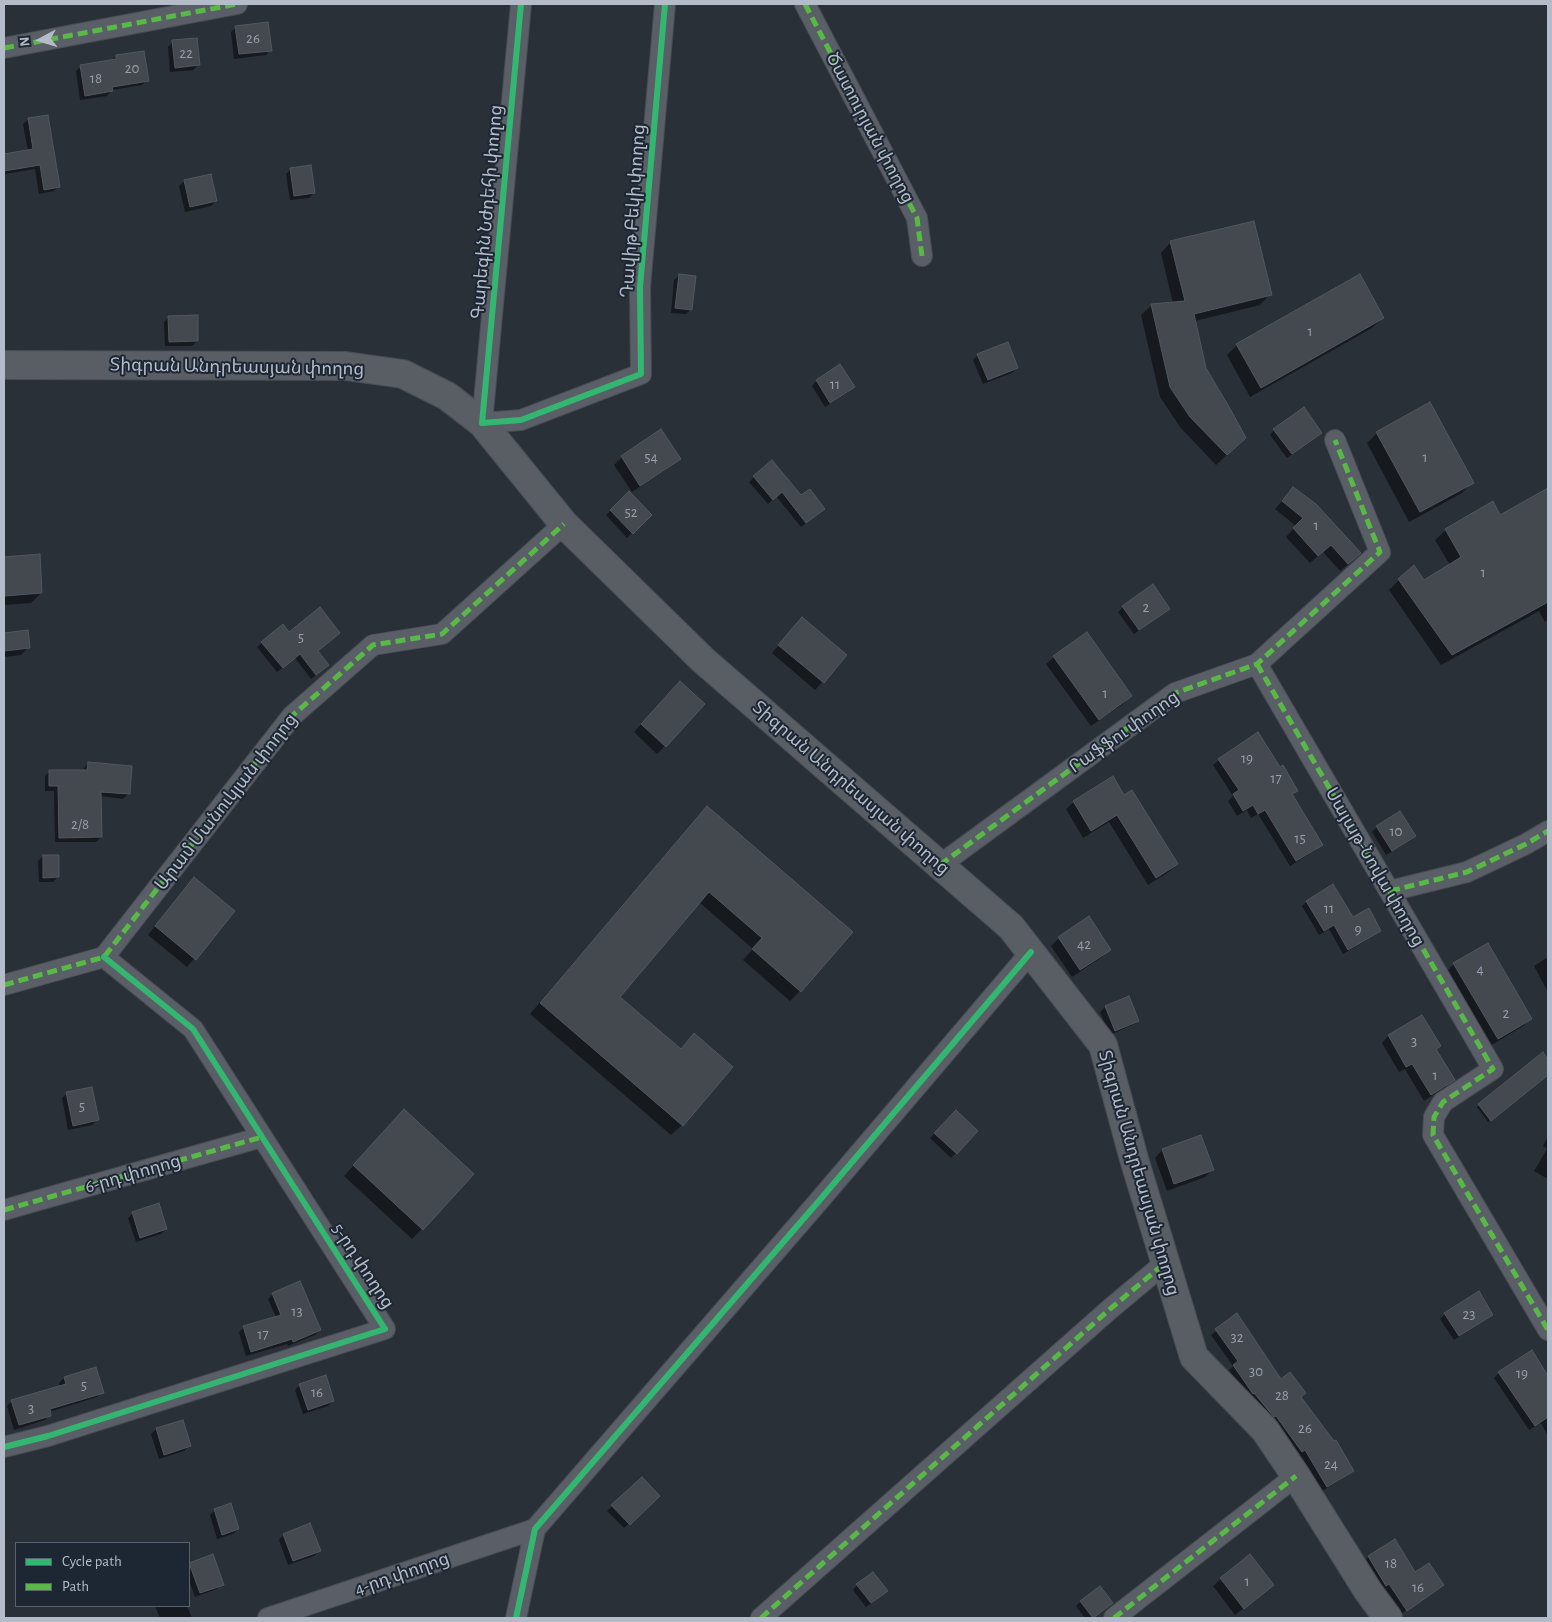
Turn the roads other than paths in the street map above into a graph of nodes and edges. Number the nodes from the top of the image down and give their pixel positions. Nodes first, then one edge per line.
1 (237, 4) edge
2 (522, 4) edge
3 (665, 4) edge
4 (805, 4) edge
5 (4, 48) edge
6 (922, 256) dead end
7 (4, 365) edge
8 (482, 423) junction
9 (1335, 440) dead end
10 (564, 524) junction
11 (1257, 664) junction
12 (1548, 831) edge
13 (940, 865) junction
14 (1390, 891) junction
15 (1031, 952) junction
16 (104, 957) junction
17 (4, 984) edge
18 (262, 1137) junction
19 (4, 1210) edge
20 (1165, 1263) junction
21 (1548, 1330) edge
22 (4, 1447) edge
23 (1296, 1476) junction
24 (535, 1529) junction
25 (268, 1618) edge
26 (516, 1618) edge
27 (761, 1618) edge
28 (1114, 1618) edge
29 (1388, 1618) edge

1 - 5 street
2 - 8 street, Գարեգին Նժդեհի փողոց
3 - 8 street, Դավիթ Բեկի փողոց
4 - 6 street, Ծատուրյան փողոց
7 - 8 main road, Տիգրան Անդրեասյան փողոց
8 - 10 main road, Տիգրան Անդրեասյան փողոց
9 - 11 street, Րաֆֆու փողոց
10 - 13 main road, Տիգրան Անդրեասյան փողոց
10 - 16 street, Արամ Մանուկյան փողոց
11 - 13 street, Րաֆֆու փողոց
11 - 14 street, Սայաթ-Նովա փողոց
12 - 14 street
13 - 15 main road, Տիգրան Անդրեասյան փողոց
14 - 21 street, Սայաթ-Նովա փողոց
15 - 20 main road, Տիգրան Անդրեասյան փողոց
15 - 24 street
16 - 17 street
16 - 18 street, 5-րդ փողոց
18 - 19 street, 6-րդ փողոց
18 - 22 street, 5-րդ փողոց
20 - 23 main road, Տիգրան Անդրեասյան փողոց
20 - 27 street
23 - 28 street
23 - 29 main road, Տիգրան Անդրեասյան փողոց
24 - 25 street, 4-րդ փողոց
24 - 26 street

